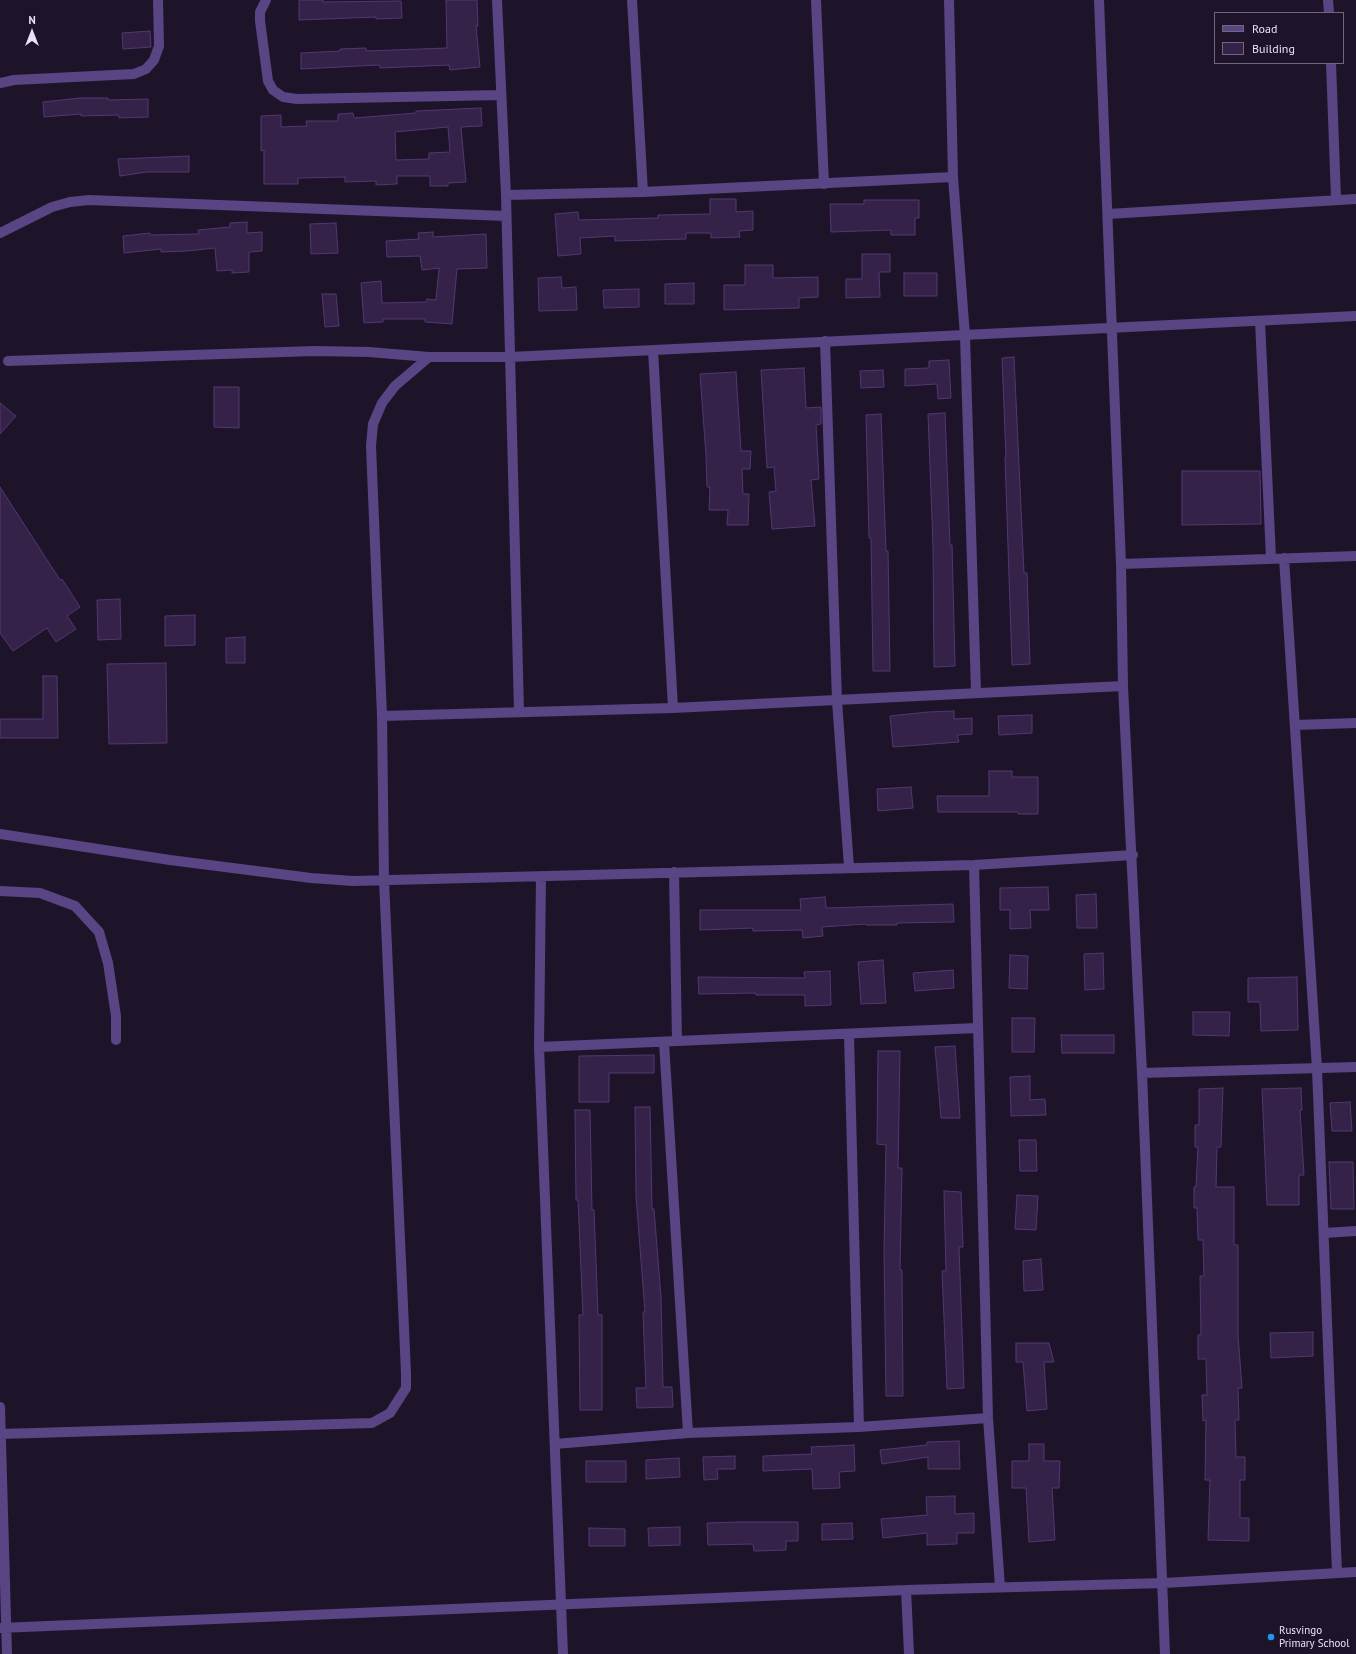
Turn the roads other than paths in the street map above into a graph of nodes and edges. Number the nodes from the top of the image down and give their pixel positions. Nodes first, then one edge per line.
1 (158, 0) edge
2 (266, 0) edge
3 (497, 0) edge
4 (632, 0) edge
5 (816, 0) edge
6 (948, 0) edge
7 (1099, 0) edge
8 (1328, 0) edge
9 (1329, 12) edge
10 (1331, 64) edge
11 (0, 83) edge
12 (501, 95) junction
13 (953, 177) junction
14 (824, 184) junction
15 (643, 192) junction
16 (506, 196) junction
17 (1336, 199) junction
18 (1356, 199) edge
19 (1108, 214) junction
20 (506, 216) junction
21 (0, 233) edge
22 (1356, 316) edge
23 (1260, 321) junction
24 (1112, 327) junction
25 (965, 336) junction
26 (825, 341) junction
27 (654, 350) junction
28 (429, 357) junction
29 (510, 357) junction
30 (8, 361) dead end
31 (1356, 556) edge
32 (1271, 558) junction
33 (1284, 558) junction
34 (1121, 564) junction
35 (1124, 686) junction
36 (976, 692) junction
37 (836, 701) junction
38 (673, 708) junction
39 (519, 711) junction
40 (382, 716) junction
41 (1356, 723) edge
42 (1295, 725) junction
43 (0, 834) edge
44 (1133, 856) junction
45 (974, 865) junction
46 (848, 867) junction
47 (674, 872) junction
48 (541, 876) junction
49 (384, 880) junction
50 (0, 891) edge
51 (977, 1028) junction
52 (849, 1034) junction
53 (116, 1040) dead end
54 (677, 1041) junction
55 (664, 1042) junction
56 (539, 1047) junction
57 (1356, 1067) edge
58 (1317, 1069) junction
59 (1142, 1073) junction
60 (1356, 1231) edge
61 (1324, 1232) junction
62 (0, 1407) edge
63 (988, 1418) junction
64 (860, 1427) junction
65 (688, 1433) junction
66 (0, 1434) edge
67 (555, 1444) junction
68 (2, 1554) edge
69 (1356, 1572) edge
70 (1337, 1573) junction
71 (1164, 1583) junction
72 (1000, 1587) junction
73 (906, 1590) junction
74 (561, 1603) junction
75 (3, 1628) edge
76 (7, 1654) edge
77 (563, 1654) edge
78 (909, 1654) edge
79 (1165, 1654) edge

1 - 11 street
2 - 12 street
3 - 12 street
4 - 15 street
5 - 14 street
6 - 13 street
7 - 19 street
8 - 9 street
10 - 17 street
12 - 16 street
13 - 14 street
13 - 25 street
14 - 15 street
15 - 16 street
16 - 20 street
17 - 18 street
17 - 19 street
19 - 24 street
20 - 21 street
20 - 29 street
22 - 23 street
23 - 24 street
23 - 32 street
24 - 25 street
24 - 34 street
25 - 26 street
25 - 36 street
26 - 27 street
26 - 37 street
27 - 29 street
27 - 38 street
28 - 29 street
28 - 30 street
28 - 40 street
29 - 39 street
31 - 33 street
32 - 33 street
32 - 34 street
33 - 42 street
34 - 35 street
35 - 36 street
35 - 44 street
36 - 37 street
37 - 38 street
37 - 46 street
38 - 39 street
39 - 40 street
40 - 49 street
41 - 42 street
42 - 58 street
43 - 49 street
44 - 45 street
44 - 59 street
45 - 46 street
45 - 51 street
46 - 47 street
47 - 48 street
47 - 54 street
48 - 49 street
48 - 56 street
49 - 66 street
50 - 53 street
51 - 52 street
51 - 63 street
52 - 54 street
52 - 64 street
54 - 55 street
55 - 56 street
55 - 65 street
56 - 67 street
57 - 58 street
58 - 59 street
58 - 61 street
59 - 71 street
60 - 61 street
61 - 70 street
62 - 66 street
63 - 64 street
63 - 72 street
64 - 65 street
65 - 67 street
66 - 68 street
67 - 74 street
68 - 75 street
69 - 70 street
70 - 71 street
71 - 72 street
71 - 79 street
72 - 73 street
73 - 74 street
73 - 78 street
74 - 75 street
74 - 77 street
75 - 76 street

